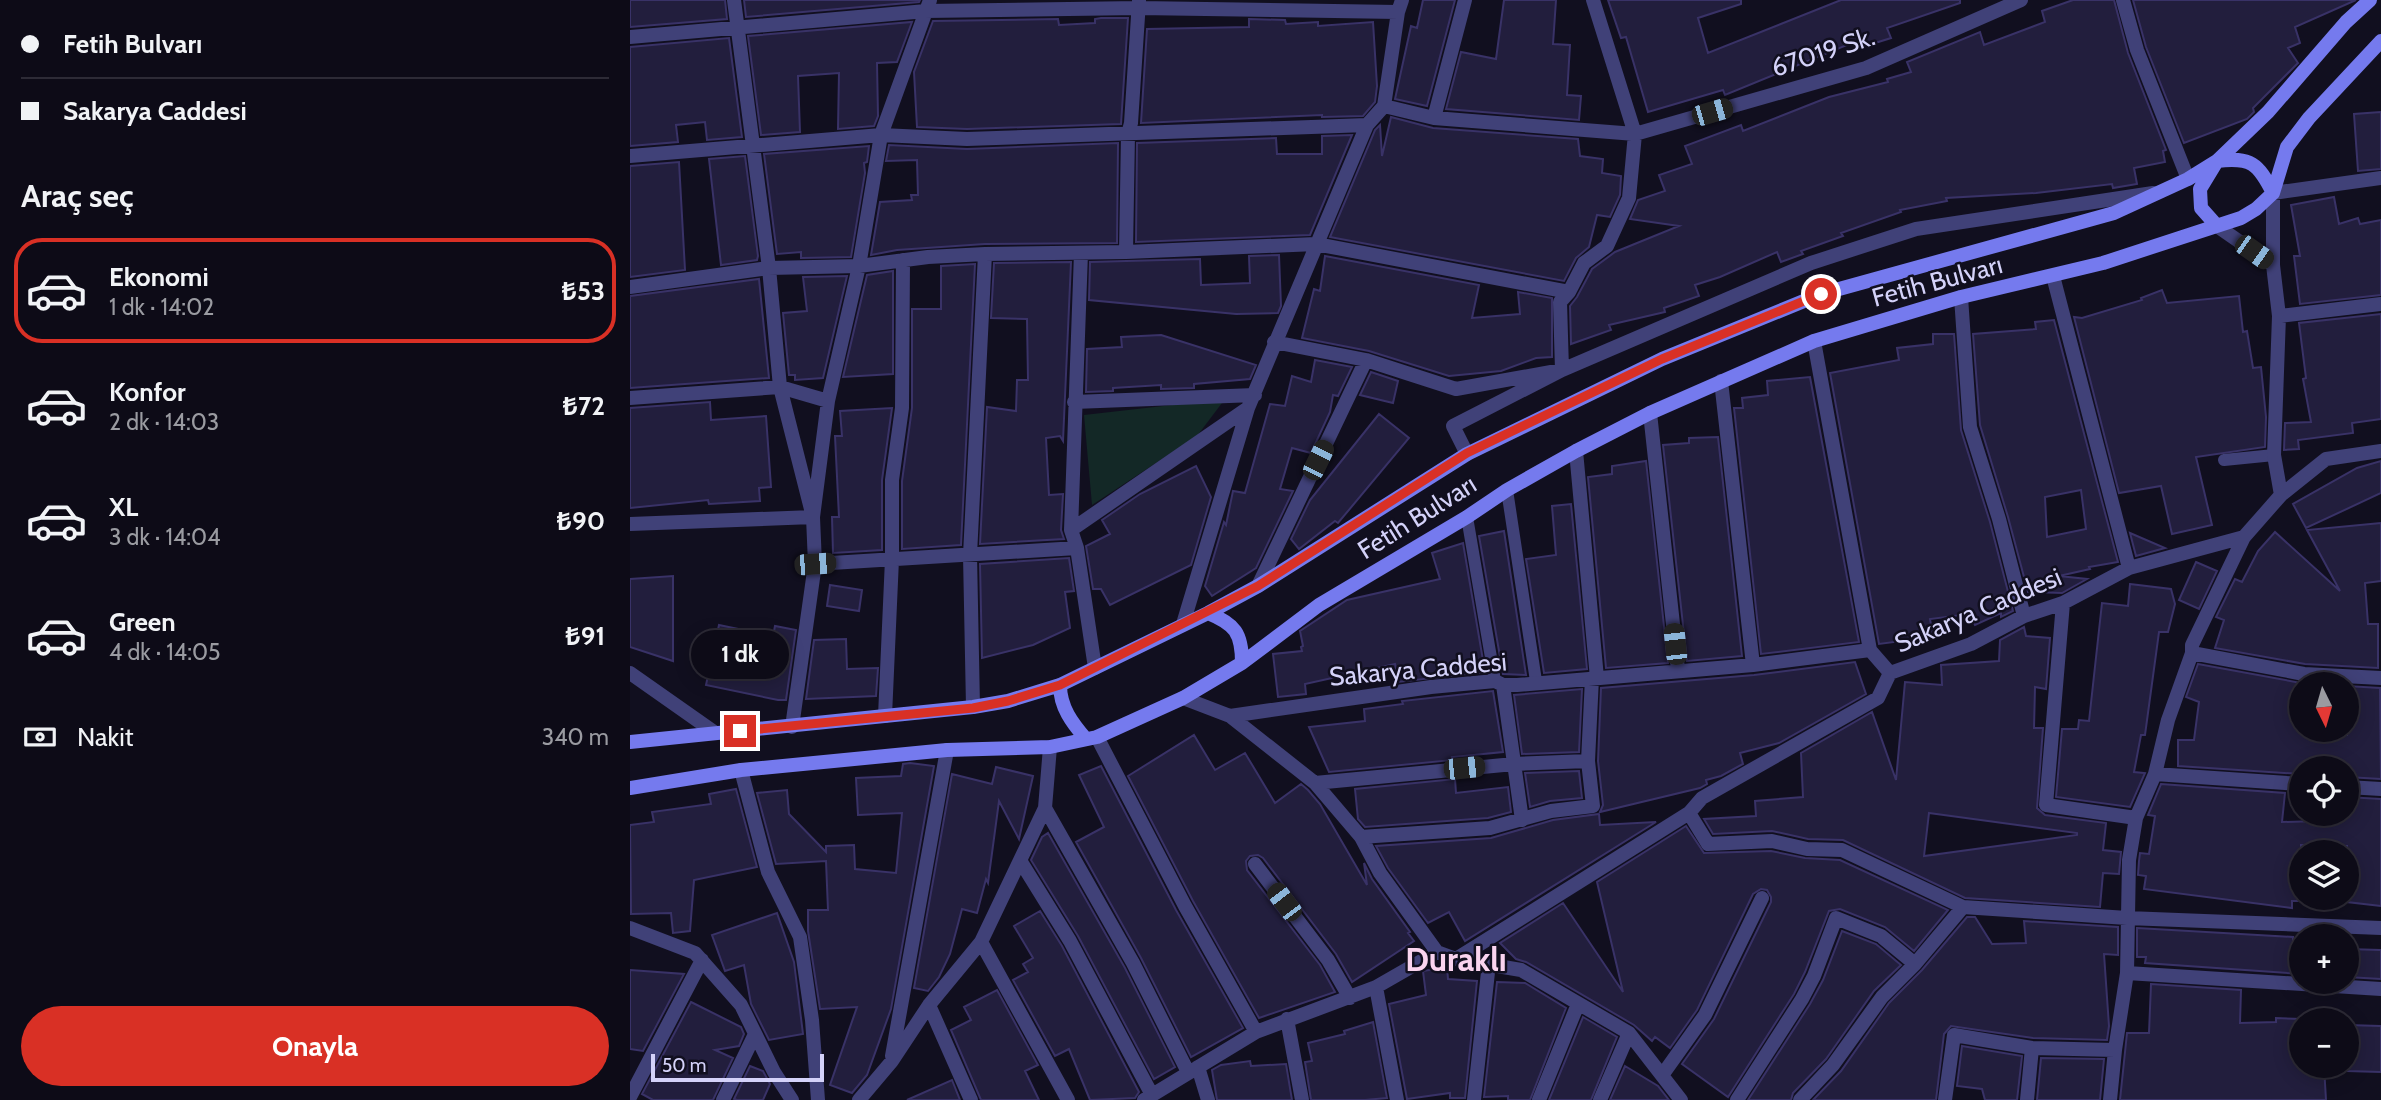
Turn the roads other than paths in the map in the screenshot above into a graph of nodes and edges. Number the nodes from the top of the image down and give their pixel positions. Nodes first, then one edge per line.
1 (734, 0) edge
2 (1465, 0) edge
3 (1593, 0) edge
4 (2021, 0) edge
5 (2123, 0) edge
6 (2370, 0) edge
7 (1139, 4) edge
8 (928, 5) edge
9 (1400, 6) edge
10 (737, 28) junction
11 (630, 37) edge
12 (2381, 41) edge
13 (1384, 106) junction
14 (1434, 118) junction
15 (1367, 125) junction
16 (1128, 134) junction
17 (1635, 134) junction
18 (881, 135) junction
19 (753, 147) junction
20 (630, 156) edge
21 (2217, 161) junction
22 (2381, 178) edge
23 (2188, 179) junction
24 (2158, 192) junction
25 (2273, 193) junction
26 (2217, 226) junction
27 (1316, 244) junction
28 (1081, 253) junction
29 (1126, 253) junction
30 (985, 254) junction
31 (903, 260) junction
32 (2273, 265) junction
33 (859, 266) junction
34 (769, 268) junction
35 (2053, 276) junction
36 (630, 287) edge
37 (1569, 292) junction
38 (1961, 297) junction
39 (2381, 304) edge
40 (2279, 316) junction
41 (1814, 341) junction
42 (1274, 342) junction
43 (1366, 360) junction
44 (1562, 370) junction
45 (1721, 381) junction
46 (780, 387) junction
47 (630, 398) edge
48 (828, 401) junction
49 (1074, 401) junction
50 (1252, 401) junction
51 (1650, 413) junction
52 (2381, 450) edge
53 (1576, 451) junction
54 (1467, 453) junction
55 (2274, 455) junction
56 (2224, 460) dead end
57 (1507, 490) junction
58 (2281, 495) junction
59 (813, 517) junction
60 (1467, 517) junction
61 (630, 524) edge
62 (1071, 530) junction
63 (2244, 537) junction
64 (1077, 548) junction
65 (970, 555) junction
66 (892, 559) junction
67 (815, 564) junction
68 (2129, 568) junction
69 (1258, 586) junction
70 (2063, 603) junction
71 (1208, 612) junction
72 (2024, 616) junction
73 (1184, 624) junction
74 (1870, 650) junction
75 (2192, 653) junction
76 (1242, 663) junction
77 (1753, 665) junction
78 (1094, 668) junction
79 (1678, 670) junction
80 (630, 673) edge
81 (1890, 673) junction
82 (1595, 678) junction
83 (2381, 678) edge
84 (1536, 681) junction
85 (1499, 683) junction
86 (1060, 685) junction
87 (1183, 698) junction
88 (973, 708) junction
89 (884, 716) junction
90 (1230, 716) junction
91 (792, 727) junction
92 (715, 732) junction
93 (1091, 738) junction
94 (630, 741) edge
95 (1050, 747) junction
96 (947, 750) junction
97 (1588, 761) junction
98 (1514, 764) junction
99 (741, 770) junction
100 (2155, 774) junction
101 (1315, 783) junction
102 (2289, 783) edge
103 (2359, 788) edge
104 (634, 789) edge
105 (2381, 789) edge
106 (1045, 808) junction
107 (1689, 813) junction
108 (2136, 818) junction
109 (1522, 820) junction
110 (1361, 837) junction
111 (1021, 862) junction
112 (1255, 864) dead end
113 (1762, 898) dead end
114 (1963, 907) junction
115 (2127, 918) junction
116 (630, 928) edge
117 (2381, 928) edge
118 (981, 942) junction
119 (1437, 952) junction
120 (1456, 959) junction
121 (702, 960) junction
122 (1489, 963) junction
123 (1915, 964) junction
124 (2127, 973) junction
125 (1377, 987) junction
126 (2381, 989) edge
127 (1350, 998) junction
128 (1578, 1004) junction
129 (929, 1005) junction
130 (1287, 1019) junction
131 (1256, 1032) junction
132 (1629, 1033) junction
133 (755, 1034) junction
134 (2032, 1048) junction
135 (2115, 1050) junction
136 (891, 1061) junction
137 (1193, 1070) junction
138 (1663, 1074) junction
139 (630, 1097) edge
140 (1148, 1097) edge
141 (723, 1100) edge
142 (792, 1100) edge
143 (818, 1100) edge
144 (859, 1100) edge
145 (971, 1100) edge
146 (1068, 1100) edge
147 (1208, 1100) edge
148 (1302, 1100) edge
149 (1397, 1100) edge
150 (1474, 1100) edge
151 (1539, 1100) edge
152 (1600, 1100) edge
153 (1681, 1100) edge
154 (1737, 1100) edge
155 (1800, 1100) edge
156 (1945, 1100) edge
157 (2027, 1100) edge
158 (2110, 1100) edge

1 - 10 street
2 - 14 street
3 - 17 street
4 - 17 street, 67019 Sk.
5 - 23 street
6 - 21 main road, Fetih Bulvarı
7 - 8 street
7 - 9 street
7 - 16 street
8 - 10 street
8 - 18 street
9 - 13 street
10 - 11 street
10 - 19 street
12 - 25 main road
13 - 14 street
13 - 15 street
14 - 17 street
15 - 16 street
15 - 27 street
16 - 18 street
16 - 29 street
17 - 37 street
18 - 19 street
18 - 33 street
19 - 20 street
19 - 34 street
21 - 23 main road, Fetih Bulvarı
21 - 25 main road
21 - 26 main road
22 - 25 street
23 - 24 main road, Fetih Bulvarı
24 - 44 street
24 - 54 main road, Fetih Bulvarı
25 - 26 main road, Fetih Bulvarı
25 - 32 street
26 - 32 street
26 - 35 main road, Fetih Bulvarı
27 - 29 street
27 - 37 street
27 - 42 street
28 - 29 street
28 - 30 street
28 - 49 street
30 - 31 street
30 - 65 street
31 - 33 street
31 - 66 street
32 - 40 street
33 - 34 street
33 - 48 street
34 - 36 street
34 - 46 street
35 - 38 main road, Fetih Bulvarı
35 - 68 street
37 - 44 street
38 - 41 main road, Fetih Bulvarı
38 - 72 street
39 - 40 street
40 - 55 street
41 - 45 main road, Fetih Bulvarı
41 - 74 street
42 - 43 street
42 - 50 street
43 - 44 street
43 - 69 street
44 - 54 street
45 - 51 main road, Fetih Bulvarı
45 - 77 street
46 - 47 street
46 - 48 street
46 - 59 street
48 - 59 street
49 - 50 street
49 - 62 street
50 - 62 street
50 - 73 street
51 - 53 main road, Fetih Bulvarı
51 - 79 street
52 - 58 street
53 - 57 main road, Fetih Bulvarı
53 - 82 street
54 - 69 main road, Fetih Bulvarı
55 - 56 lane
55 - 58 street
57 - 60 main road, Fetih Bulvarı
57 - 84 lane
58 - 63 street
59 - 61 street
59 - 67 street
60 - 76 main road, Fetih Bulvarı
60 - 85 lane
62 - 64 street
63 - 68 street, Sakarya Caddesi
63 - 75 street
64 - 65 street
64 - 78 street
65 - 66 street
65 - 88 street
66 - 67 street
66 - 89 street
67 - 91 street
68 - 70 street, Sakarya Caddesi
69 - 71 main road, Fetih Bulvarı
70 - 72 street, Sakarya Caddesi
70 - 108 street
71 - 73 main road, Fetih Bulvarı
71 - 76 main road
72 - 81 street, Sakarya Caddesi
73 - 78 main road, Fetih Bulvarı
74 - 77 street, Sakarya Caddesi
74 - 81 street, Sakarya Caddesi
75 - 83 street
75 - 100 street
76 - 87 main road, Fetih Bulvarı
77 - 79 street, Sakarya Caddesi
78 - 86 main road
79 - 82 street, Sakarya Caddesi
80 - 92 street
81 - 107 street
82 - 84 street, Sakarya Caddesi
82 - 97 street
84 - 85 street, Sakarya Caddesi
85 - 90 street, Sakarya Caddesi
85 - 98 street
86 - 88 main road
86 - 93 main road
87 - 90 street
87 - 93 main road, Fetih Bulvarı
88 - 89 main road
89 - 91 main road
90 - 101 street
91 - 92 main road
92 - 94 main road
93 - 95 main road, Fetih Bulvarı
93 - 131 street
95 - 96 main road
95 - 106 street
96 - 99 main road
96 - 136 street
97 - 98 street
97 - 109 street
98 - 101 street
98 - 109 street
99 - 104 main road
99 - 143 street
100 - 102 street
100 - 108 street
101 - 110 street
103 - 105 street
106 - 111 street
106 - 137 street
107 - 114 street
107 - 120 street
108 - 115 street
109 - 110 street
110 - 119 street
111 - 118 street
111 - 140 street
112 - 127 street
113 - 138 street
114 - 115 street
114 - 123 street
115 - 117 street
115 - 124 street
116 - 121 street
118 - 129 street
118 - 146 street
119 - 120 street
119 - 125 street
120 - 122 street
121 - 133 street
121 - 139 street
122 - 128 street
122 - 150 street
123 - 154 street
123 - 155 street
124 - 126 street
124 - 135 street
125 - 127 street
125 - 149 street
127 - 130 street
128 - 132 street
128 - 151 street
129 - 136 street
129 - 145 street
130 - 131 street
130 - 148 street
131 - 137 street
132 - 138 street
132 - 152 street
133 - 141 street
133 - 142 street
134 - 135 street
134 - 156 street
134 - 157 street
135 - 158 street
136 - 144 street
137 - 140 street
137 - 147 street
138 - 153 street

